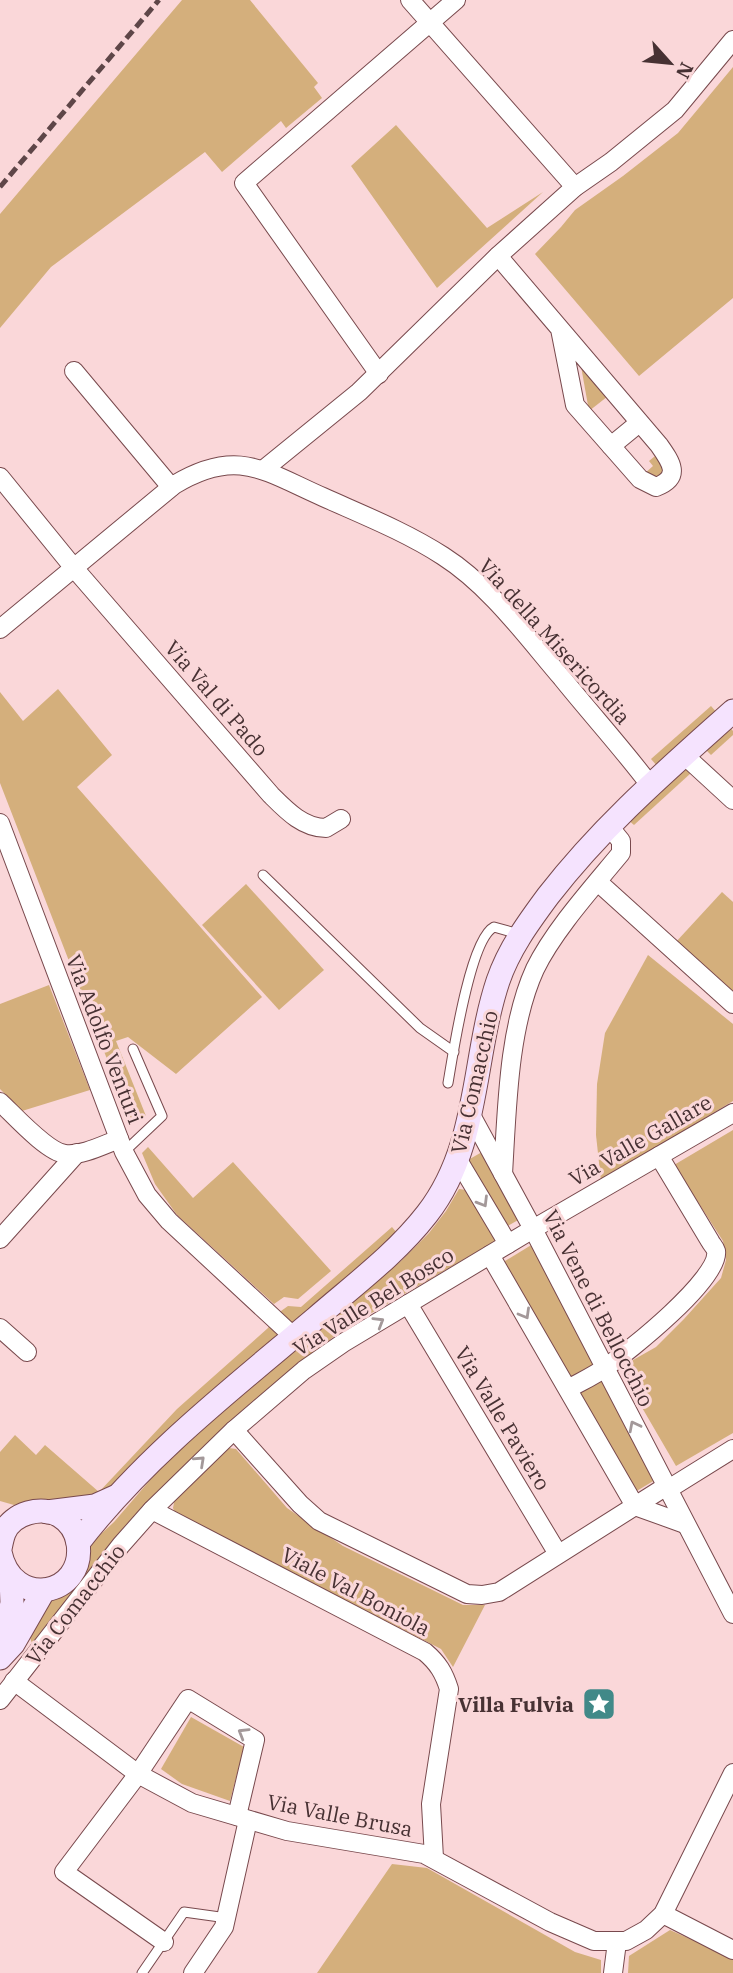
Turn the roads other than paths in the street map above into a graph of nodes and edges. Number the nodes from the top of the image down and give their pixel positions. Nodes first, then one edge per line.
1 (410, 0) edge
2 (456, 0) edge
3 (429, 23) junction
4 (733, 40) edge
5 (575, 187) junction
6 (498, 256) junction
7 (560, 329) junction
8 (74, 371) dead end
9 (379, 374) junction
10 (639, 423) junction
11 (611, 446) junction
12 (263, 470) junction
13 (0, 477) edge
14 (171, 487) junction
15 (74, 568) junction
16 (0, 629) edge
17 (733, 711) edge
18 (684, 755) junction
19 (650, 785) junction
20 (733, 800) edge
21 (341, 819) dead end
22 (0, 823) edge
23 (608, 825) junction
24 (263, 875) dead end
25 (598, 882) junction
26 (521, 934) junction
27 (733, 1004) edge
28 (133, 1049) dead end
29 (454, 1052) junction
30 (448, 1083) dead end
31 (0, 1102) edge
32 (733, 1113) edge
33 (471, 1115) junction
34 (121, 1145) junction
35 (77, 1153) junction
36 (659, 1156) junction
37 (458, 1160) junction
38 (503, 1174) junction
39 (533, 1229) junction
40 (0, 1239) edge
41 (508, 1244) junction
42 (491, 1255) junction
43 (408, 1304) junction
44 (0, 1328) edge
45 (294, 1337) junction
46 (27, 1352) dead end
47 (605, 1368) junction
48 (568, 1389) junction
49 (234, 1430) junction
50 (733, 1449) edge
51 (126, 1488) junction
52 (666, 1488) junction
53 (635, 1506) junction
54 (152, 1510) junction
55 (0, 1511) edge
56 (47, 1512) junction
57 (24, 1514) junction
58 (685, 1524) junction
59 (78, 1543) junction
60 (1, 1545) edge
61 (558, 1554) junction
62 (11, 1579) junction
63 (44, 1590) junction
64 (0, 1604) edge
65 (733, 1614) edge
66 (7, 1631) junction
67 (0, 1656) edge
68 (14, 1681) junction
69 (0, 1700) edge
70 (733, 1773) edge
71 (138, 1774) junction
72 (243, 1818) junction
73 (434, 1858) junction
74 (663, 1914) junction
75 (226, 1918) junction
76 (163, 1941) junction
77 (617, 1942) junction
78 (733, 1950) edge
79 (142, 1973) edge
80 (193, 1973) edge
81 (613, 1973) edge

1 - 3 street
2 - 3 street
3 - 5 street
3 - 9 street
4 - 5 street
5 - 6 street
6 - 7 street
6 - 9 street
7 - 10 street
7 - 11 street
8 - 14 street
9 - 12 street
10 - 11 street
10 - 11 street
12 - 14 street, Via della Misericordia
12 - 19 street, Via della Misericordia
13 - 15 street
14 - 15 street, Via della Misericordia
15 - 16 street, Via della Misericordia
15 - 21 street, Via Val di Pado
17 - 18 main road, Via Comacchio
18 - 19 main road, Via Comacchio
18 - 20 street
19 - 23 main road, Via Comacchio
22 - 34 street, Via Adolfo Venturi
23 - 25 street, Via Comacchio
23 - 26 main road, Via Comacchio
24 - 29 lane, Via Comacchio
25 - 27 street
25 - 38 street, Via Comacchio
26 - 29 lane, Via Comacchio
26 - 33 main road, Via Comacchio
28 - 34 lane, Via Adolfo Venturi
29 - 30 lane, Via Comacchio
31 - 35 street
32 - 36 street, Via Valle Gallare
33 - 37 main road, Via Comacchio
33 - 38 street, Via Vene di Bellocchio
34 - 35 street
34 - 45 street
35 - 40 street
36 - 39 street, Via Valle Gallare
36 - 47 street
37 -> 41 street
37 - 45 main road, Via Comacchio
38 - 39 street, Via Vene di Bellocchio
39 - 41 street, Via Valle Bel Bosco
39 - 47 street, Via Vene di Bellocchio
41 - 42 street, Via Valle Bel Bosco
42 - 43 street, Via Valle Bel Bosco
42 -> 48 street
49 -> 43 street, Via Valle Bel Bosco
43 - 61 street, Via Valle Paviero
44 - 46 street
45 - 51 main road, Via Comacchio
47 - 48 street
52 -> 47 street, Via Vene di Bellocchio
48 - 53 street
54 -> 49 street, Via Valle Bel Bosco
49 - 61 street
50 - 52 street
51 - 56 main road, Via Comacchio
51 - 59 main road, Via Comacchio
52 - 53 street
52 - 58 street, Via Vene di Bellocchio
53 - 58 street
53 - 61 street
54 - 68 street, Via Comacchio
54 - 73 street, Viale Val Boniola
55 - 57 street
56 - 57 main road, Via Comacchio
56 - 59 main road, Via Comacchio
57 - 60 main road, Via Comacchio
58 - 65 street, Via Vene di Bellocchio
59 - 63 main road, Via Comacchio
60 - 62 main road, Via Comacchio
62 - 63 main road, Via Comacchio
62 - 66 main road, Via Comacchio
63 - 67 main road, Via Comacchio
64 - 66 lane
66 - 67 main road, Via Comacchio
68 - 69 street, Via Comacchio
68 - 71 street, Via Valle Brusa
70 - 74 street
71 - 72 street, Via Valle Brusa
72 -> 71 street, Via Valle Brusa
71 - 76 street
72 - 73 street, Via Valle Brusa
72 - 75 street
73 - 77 street
74 - 77 street
74 - 78 street
75 - 76 lane
75 - 80 street
76 - 79 lane
77 - 81 street

